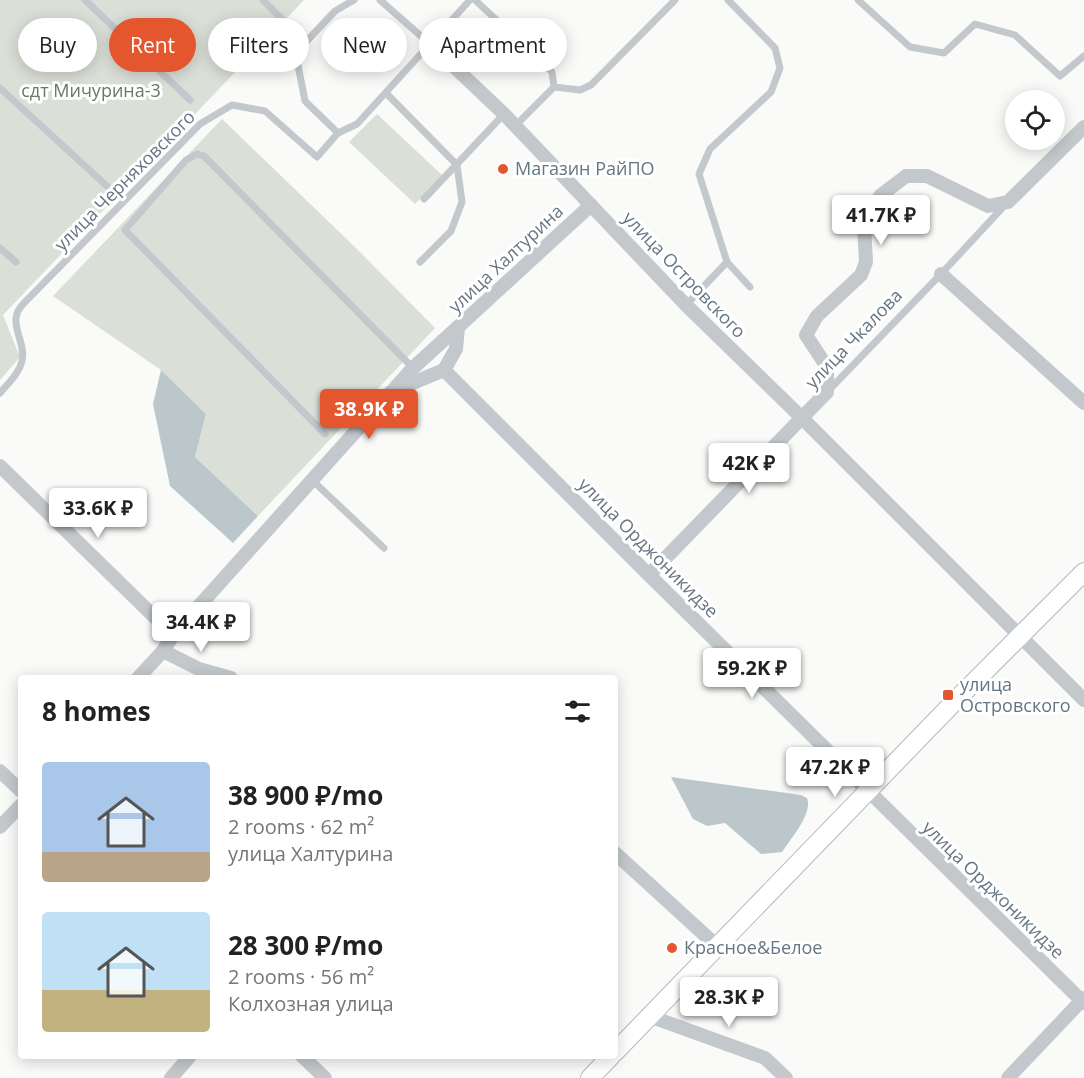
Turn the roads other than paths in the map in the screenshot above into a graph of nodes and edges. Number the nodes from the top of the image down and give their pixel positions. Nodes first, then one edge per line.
1 (85, 0) edge
2 (263, 0) edge
3 (354, 0) edge
4 (380, 0) edge
5 (470, 0) edge
6 (475, 0) edge
7 (675, 0) edge
8 (728, 0) edge
9 (858, 0) edge
10 (281, 18) edge
11 (454, 18) edge
12 (419, 34) edge
13 (309, 39) edge
14 (419, 56) edge
15 (1084, 56) edge
16 (299, 72) edge
17 (460, 72) edge
18 (554, 87) junction
19 (0, 88) edge
20 (386, 93) junction
21 (190, 100) dead end
22 (504, 114) junction
23 (515, 126) junction
24 (1084, 127) edge
25 (338, 133) junction
26 (457, 165) junction
27 (110, 188) dead end
28 (424, 199) dead end
29 (1008, 202) junction
30 (591, 205) junction
31 (0, 248) edge
32 (16, 262) dead end
33 (420, 262) dead end
34 (727, 262) junction
35 (941, 274) junction
36 (750, 287) dead end
37 (686, 305) junction
38 (458, 327) junction
39 (413, 368) junction
40 (444, 370) junction
41 (392, 392) junction
42 (827, 392) junction
43 (0, 393) edge
44 (1084, 403) edge
45 (802, 418) junction
46 (325, 434) dead end
47 (0, 466) edge
48 (312, 480) junction
49 (384, 548) dead end
50 (1084, 572) edge
51 (648, 575) junction
52 (173, 636) junction
53 (1021, 636) junction
54 (163, 651) junction
55 (141, 675) edge
56 (221, 675) edge
57 (1084, 700) edge
58 (0, 771) edge
59 (18, 788) edge
60 (867, 791) junction
61 (18, 808) edge
62 (0, 827) edge
63 (618, 857) edge
64 (718, 947) junction
65 (1083, 1000) edge
66 (649, 1016) junction
67 (618, 1046) edge
68 (187, 1059) edge
69 (305, 1059) edge
70 (605, 1059) edge
71 (171, 1078) edge
72 (324, 1078) edge
73 (590, 1078) edge
74 (786, 1078) edge
75 (1008, 1078) edge

1 - 21 lane
2 - 10 lane
3 - 13 lane
4 - 12 lane
5 - 11 lane
6 - 18 lane
7 - 18 lane
8 - 34 lane
9 - 15 lane
14 - 20 lane
16 - 25 lane
17 - 22 street, улица Островского
18 - 23 lane
19 - 27 lane
20 - 25 lane
20 - 26 lane
22 - 23 street, улица Островского
22 - 26 lane
23 - 30 street, улица Островского
24 - 29 street, улица Чкалова
25 - 43 lane, улица Черняховского
26 - 28 lane
26 - 33 lane
29 - 35 lane, улица Чкалова
29 - 42 street
30 - 37 street, улица Островского
30 - 38 street, улица Халтурина
31 - 32 lane
34 - 36 lane
34 - 37 lane
35 - 42 lane, улица Чкалова
35 - 44 street
37 - 45 street, улица Островского
38 - 39 street
38 - 40 street, улица Халтурина
39 - 41 street
39 - 46 lane
40 - 41 street
40 - 51 street, улица Орджоникидзе
41 - 48 street
42 - 45 street, улица Чкалова
45 - 51 street, улица Чкалова
45 - 53 street, улица Островского
47 - 52 street
48 - 49 lane
48 - 52 street
50 - 53 street
51 - 60 street, улица Орджоникидзе
52 - 54 street
53 - 57 street, улица Островского
53 - 60 street
54 - 55 street
54 - 56 street
58 - 59 street
60 - 64 street
60 - 65 street, улица Орджоникидзе
61 - 62 street
63 - 64 street
64 - 66 street
65 - 75 street
66 - 67 street
66 - 74 street
68 - 71 street
69 - 72 street
70 - 73 street

